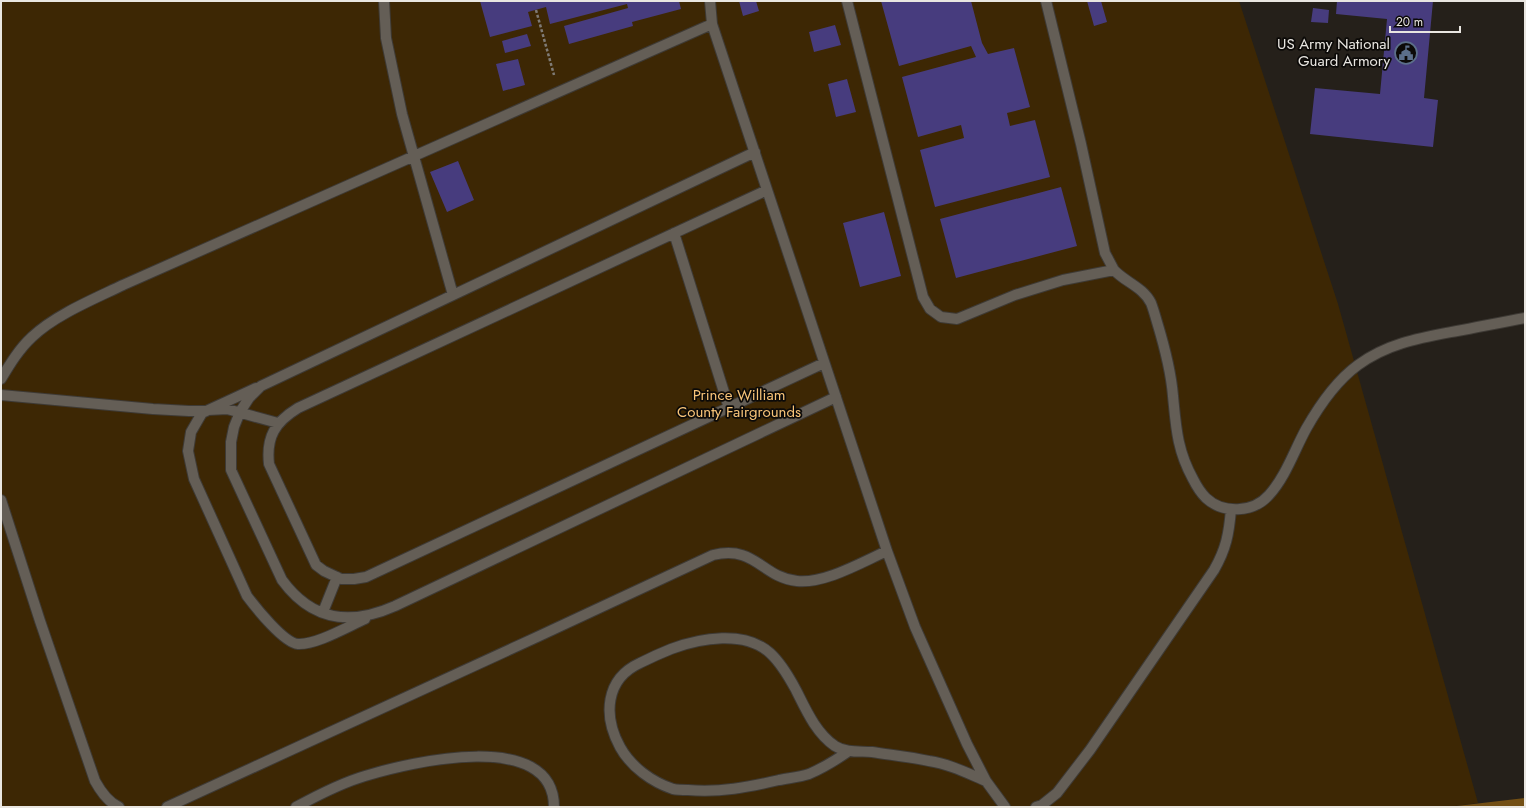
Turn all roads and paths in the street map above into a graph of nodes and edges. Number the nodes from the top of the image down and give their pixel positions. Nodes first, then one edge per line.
1 (384, 1) edge
2 (710, 1) edge
3 (847, 1) edge
4 (1046, 1) edge
5 (536, 10) dead end
6 (712, 24) junction
7 (558, 91) junction
8 (755, 152) junction
9 (414, 156) junction
10 (767, 190) junction
11 (674, 233) junction
12 (1114, 270) junction
13 (453, 295) junction
14 (1525, 318) edge
15 (824, 363) junction
16 (1, 379) edge
17 (261, 386) junction
18 (1, 395) edge
19 (836, 397) junction
20 (728, 408) junction
21 (210, 409) junction
22 (240, 412) junction
23 (278, 423) junction
24 (1, 500) edge
25 (1231, 509) junction
26 (887, 551) junction
27 (337, 577) junction
28 (322, 612) junction
29 (379, 613) junction
30 (849, 751) junction
31 (986, 781) junction
32 (119, 807) edge
33 (168, 807) edge
34 (296, 807) edge
35 (554, 807) edge
36 (1005, 807) edge
37 (1036, 807) edge

1 - 9 lane
2 - 6 lane
3 - 12 lane
4 - 12 lane
5 - 7 path
6 - 7 lane
6 - 8 lane
7 - 9 lane
8 - 10 lane
8 - 13 lane
9 - 13 lane
9 - 16 lane
10 - 11 lane
10 - 15 lane
11 - 20 lane
11 - 23 lane
12 - 25 lane
13 - 17 lane
14 - 25 lane
15 - 19 lane
15 - 20 lane
17 - 21 lane
17 - 22 lane
18 - 21 lane
19 - 26 lane
19 - 29 lane
20 - 27 lane
21 - 22 lane
21 - 29 lane
22 - 23 lane
22 - 28 lane
23 - 27 lane
24 - 32 lane
25 - 37 lane
26 - 31 lane
26 - 33 lane
27 - 28 lane
28 - 29 lane
30 - 30 lane
30 - 31 lane
31 - 36 lane
34 - 35 lane

